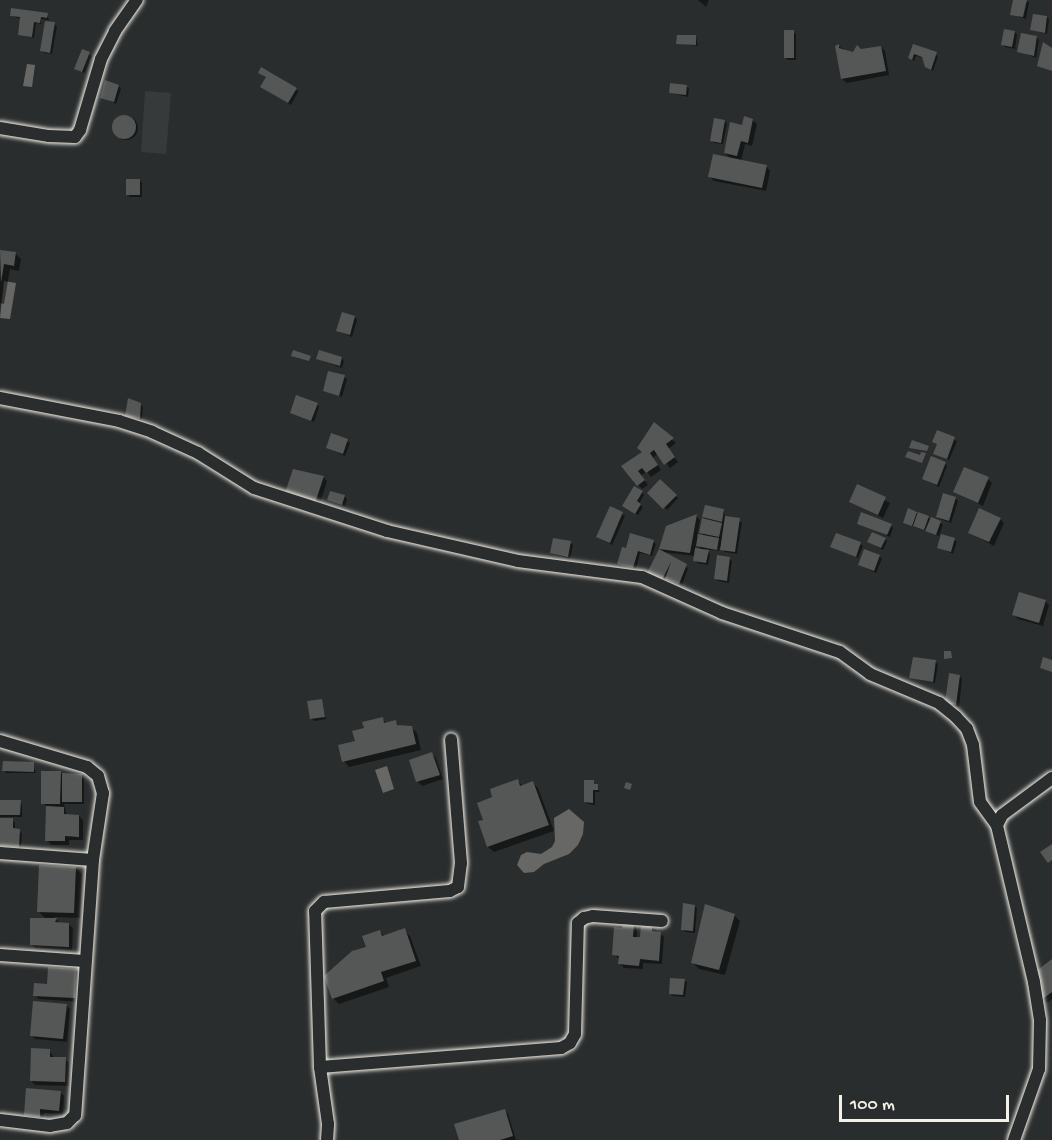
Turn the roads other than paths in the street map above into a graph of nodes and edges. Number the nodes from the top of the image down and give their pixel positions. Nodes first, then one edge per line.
1 (137, 0) edge
2 (0, 128) edge
3 (0, 398) edge
4 (451, 739) dead end
5 (0, 741) edge
6 (1052, 778) edge
7 (997, 825) junction
8 (0, 853) edge
9 (93, 860) junction
10 (662, 921) dead end
11 (0, 955) edge
12 (84, 961) junction
13 (320, 1067) junction
14 (0, 1120) edge
15 (327, 1140) edge
16 (1014, 1140) edge

1 - 2 street
3 - 7 street
4 - 13 street
5 - 9 street
6 - 7 street
7 - 16 street
8 - 9 street
9 - 12 street
10 - 13 street
11 - 12 street
12 - 14 street
13 - 15 street

